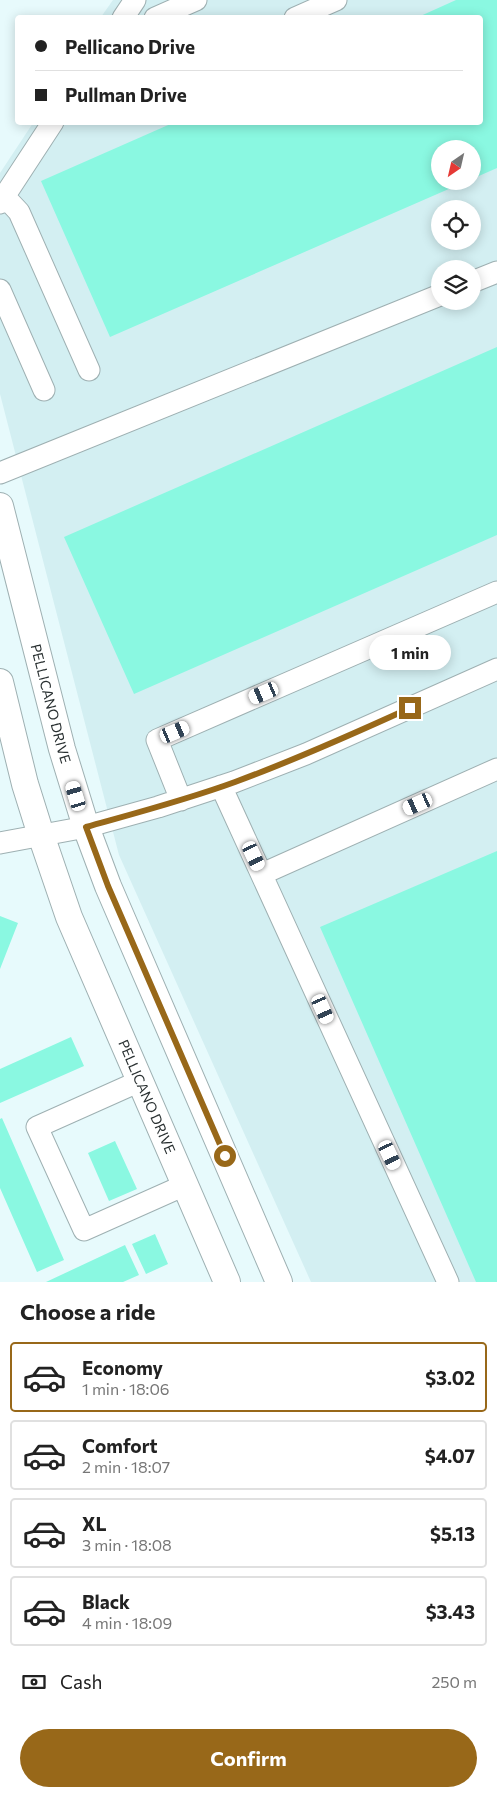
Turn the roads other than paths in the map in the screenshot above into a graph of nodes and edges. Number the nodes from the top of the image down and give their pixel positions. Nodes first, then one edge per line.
1 (135, 0) edge
2 (196, 0) edge
3 (335, 0) edge
4 (125, 15) edge
5 (162, 15) edge
6 (302, 15) edge
7 (51, 125) edge
8 (2, 200) edge
9 (497, 272) edge
10 (481, 278) edge
11 (0, 290) edge
12 (431, 299) edge
13 (89, 370) dead end
14 (44, 390) dead end
15 (0, 472) edge
16 (0, 506) edge
17 (497, 592) edge
18 (497, 669) edge
19 (0, 682) edge
20 (497, 769) edge
21 (221, 786) junction
22 (181, 800) junction
23 (86, 827) junction
24 (41, 835) junction
25 (0, 843) edge
26 (262, 874) junction
27 (140, 1081) junction
28 (185, 1185) junction
29 (228, 1282) edge
30 (279, 1282) edge
31 (448, 1282) edge

1 - 4 street
2 - 5 street
3 - 6 street
7 - 8 street
8 - 13 street
9 - 10 street
11 - 14 street
12 - 15 street
16 - 23 main road, PELLICANO DRIVE
17 - 22 street
18 - 21 street
19 - 24 main road, PELLICANO DRIVE
20 - 26 street
21 - 22 street
21 - 26 street
22 - 23 street
23 - 24 street
23 - 30 main road, PELLICANO DRIVE
24 - 25 street
24 - 27 main road, PELLICANO DRIVE
26 - 31 street
27 - 28 main road, PELLICANO DRIVE
27 - 28 street
28 - 29 main road, PELLICANO DRIVE

